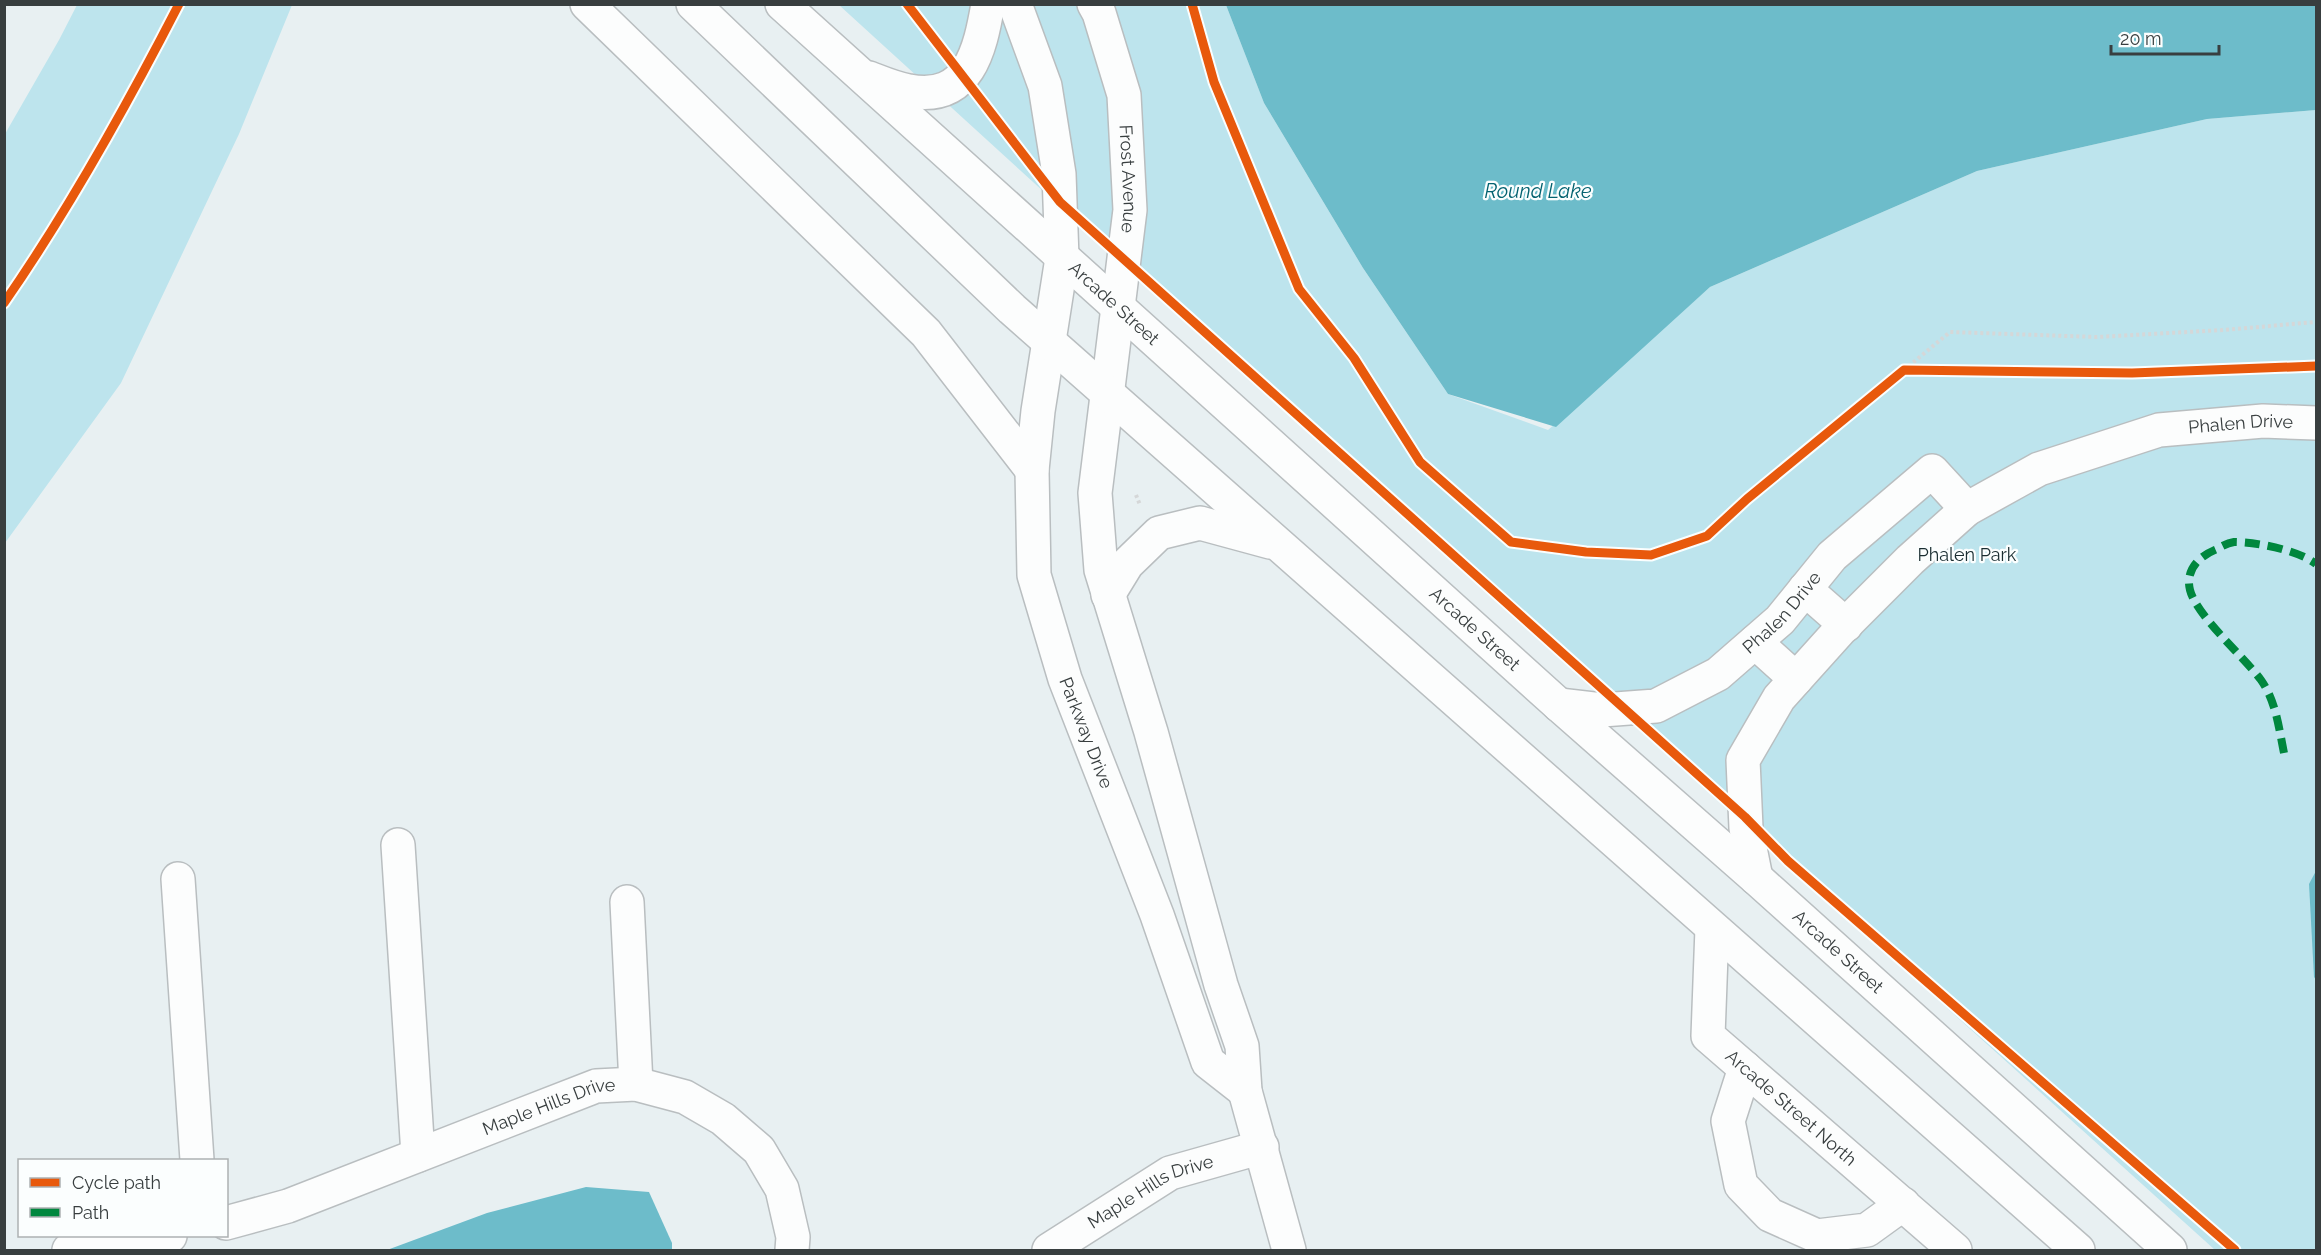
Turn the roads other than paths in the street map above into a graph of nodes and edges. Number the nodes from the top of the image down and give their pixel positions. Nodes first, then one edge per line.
1 (587, 4) edge
2 (693, 4) edge
3 (782, 4) edge
4 (988, 4) edge
5 (1015, 4) edge
6 (1094, 4) edge
7 (861, 76) junction
8 (1062, 258) junction
9 (1119, 309) junction
10 (1049, 342) junction
11 (1107, 393) junction
12 (2316, 423) edge
13 (1032, 470) junction
14 (1967, 509) junction
15 (1278, 544) junction
16 (1805, 589) junction
17 (1108, 596) junction
18 (1845, 625) junction
19 (1755, 642) junction
20 (1796, 679) junction
21 (1558, 705) junction
22 (398, 845) dead end
23 (1756, 878) junction
24 (178, 879) dead end
25 (627, 902) dead end
26 (1713, 928) junction
27 (1745, 1068) junction
28 (636, 1084) junction
29 (1245, 1091) junction
30 (1262, 1147) junction
31 (418, 1155) junction
32 (197, 1159) edge
33 (1903, 1204) junction
34 (228, 1222) edge
35 (164, 1237) edge
36 (69, 1251) edge
37 (792, 1251) edge
38 (1048, 1251) edge
39 (1288, 1251) edge
40 (1955, 1251) edge
41 (2078, 1251) edge
42 (2170, 1251) edge

1 - 13 street
2 - 10 street
3 - 7 street, Arcade Street
4 - 7 street
5 - 8 street
6 - 9 street, Frost Avenue
7 - 8 street, Arcade Street
8 - 9 street, Arcade Street
8 - 10 street
9 - 11 street, Frost Avenue
9 - 21 street, Arcade Street
10 - 11 street
10 - 13 street, Parkway Drive
11 - 15 street
11 - 17 street
12 - 14 street, Phalen Drive
13 - 29 street, Parkway Drive
14 - 16 street, Phalen Drive
14 - 18 street, Phalen Drive
15 - 17 street
15 - 26 street
16 - 18 street
16 - 19 street, Phalen Drive
17 - 29 street
18 - 20 street, Phalen Drive
19 - 20 street
19 - 21 street, Phalen Drive
20 - 23 street, Phalen Drive
21 - 23 street, Arcade Street
22 - 31 street
23 - 42 street, Arcade Street
24 - 32 street
25 - 28 street
26 - 27 street, Arcade Street North
26 - 41 street
27 - 33 street, Arcade Street North
27 - 33 street
28 - 31 street, Maple Hills Drive
28 - 37 street, Maple Hills Drive
29 - 30 street
30 - 38 street, Maple Hills Drive
30 - 39 street
31 - 34 street, Maple Hills Drive
33 - 40 street, Arcade Street North
35 - 36 street

